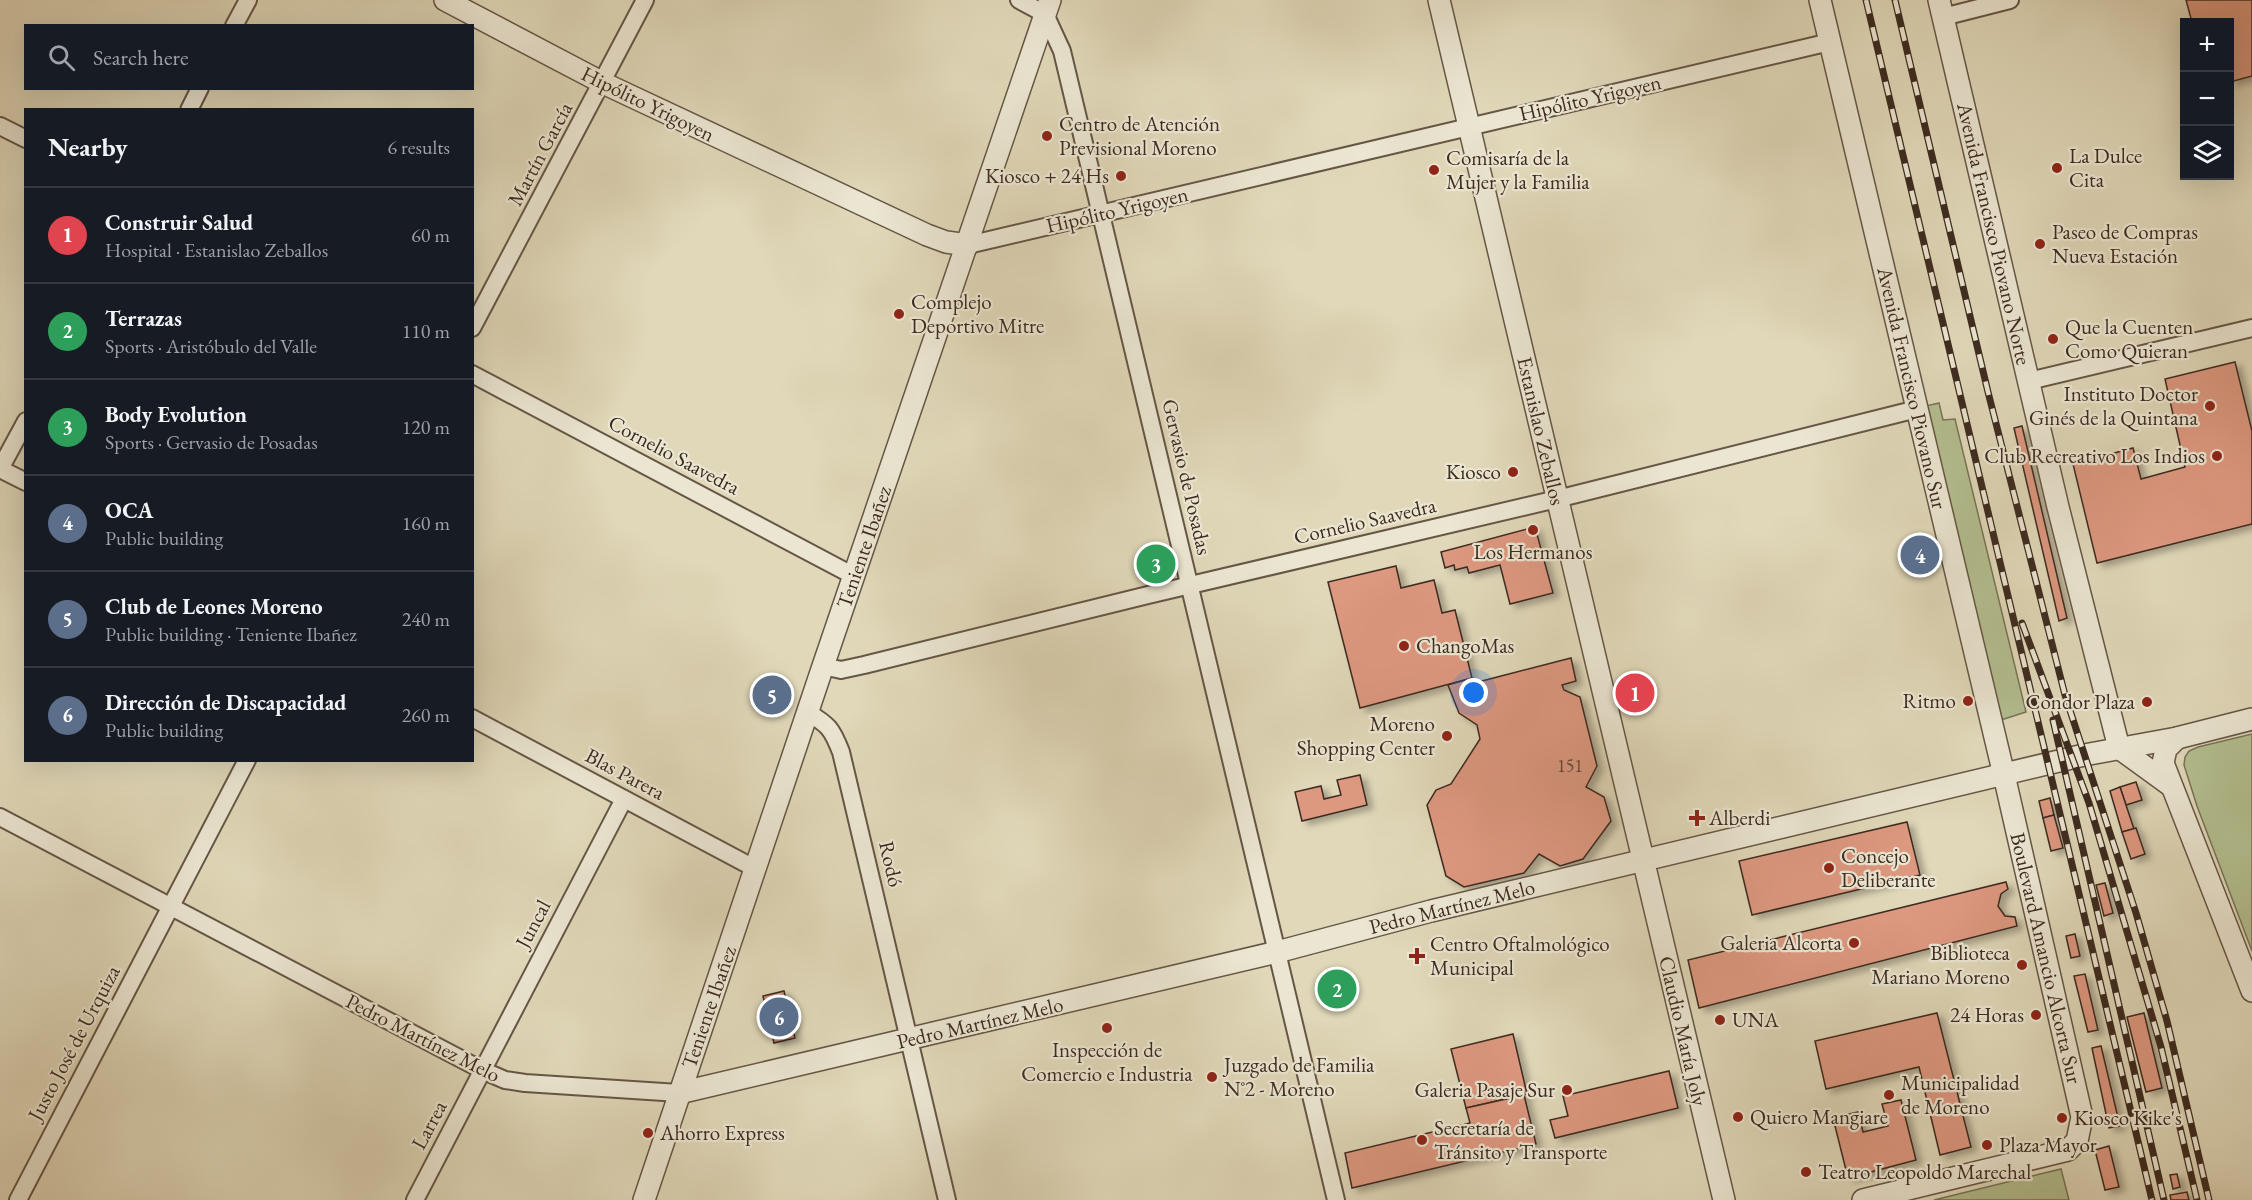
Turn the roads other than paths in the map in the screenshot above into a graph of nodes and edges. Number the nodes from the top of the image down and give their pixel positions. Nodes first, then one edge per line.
1 (248, 0) edge
2 (445, 0) edge
3 (645, 0) edge
4 (1019, 0) edge
5 (1439, 0) edge
6 (1820, 0) edge
7 (2010, 0) edge
8 (1048, 7) edge
9 (1941, 8) edge
10 (235, 24) edge
11 (1830, 42) junction
12 (603, 83) junction
13 (199, 90) edge
14 (190, 108) edge
15 (0, 126) edge
16 (1468, 127) junction
17 (24, 138) edge
18 (1101, 214) junction
19 (968, 245) junction
20 (474, 324) edge
21 (2252, 328) edge
22 (474, 376) edge
23 (2029, 381) junction
24 (1917, 409) junction
25 (24, 425) edge
26 (0, 469) edge
27 (24, 482) edge
28 (1557, 499) junction
29 (855, 576) junction
30 (1189, 585) junction
31 (823, 666) junction
32 (807, 712) junction
33 (474, 719) edge
34 (2252, 719) edge
35 (2176, 738) junction
36 (2119, 748) junction
37 (246, 762) edge
38 (2004, 775) junction
39 (2170, 785) junction
40 (624, 800) junction
41 (0, 817) edge
42 (1643, 862) junction
43 (756, 869) junction
44 (171, 906) junction
45 (1277, 952) junction
46 (2252, 991) edge
47 (909, 1039) junction
48 (482, 1070) junction
49 (679, 1094) junction
50 (18, 1200) edge
51 (415, 1200) edge
52 (644, 1200) edge
53 (947, 1200) edge
54 (1336, 1200) edge
55 (1724, 1200) edge
56 (1863, 1200) edge

1 - 10 street
2 - 12 street, Hipólito Yrigoyen
3 - 12 street, Martín García
4 - 8 street
5 - 16 street, Estanislao Zeballos
6 - 11 street, Avenida Francisco Piovano Sur
7 - 9 street
8 - 18 street, Gervasio de Posadas
8 - 19 street, Teniente Ibañez
9 - 23 street, Avenida Francisco Piovano Norte
11 - 16 street, Hipólito Yrigoyen
11 - 24 street, Avenida Francisco Piovano Sur
12 - 19 street, Hipólito Yrigoyen
12 - 20 street, Martín García
13 - 14 street
15 - 17 street
16 - 18 street, Hipólito Yrigoyen
16 - 28 street, Estanislao Zeballos
18 - 19 street, Hipólito Yrigoyen
18 - 30 street, Gervasio de Posadas
19 - 29 street, Teniente Ibañez
21 - 23 street
22 - 29 street, Cornelio Saavedra
23 - 36 street, Avenida Francisco Piovano Norte
24 - 28 street, Cornelio Saavedra
24 - 38 street, Avenida Francisco Piovano Sur
25 - 26 street
26 - 27 street
28 - 30 street, Cornelio Saavedra
28 - 42 street, Estanislao Zeballos
29 - 31 street, Teniente Ibañez
30 - 31 street, Cornelio Saavedra
30 - 45 street, Gervasio de Posadas
31 - 32 street, Teniente Ibañez
32 - 43 street, Teniente Ibañez
32 - 47 street, Rodó
33 - 40 street, Blas Parera
34 - 35 street, Pedro Martínez Melo
35 - 36 street, Pedro Martínez Melo
35 - 39 street
36 - 38 street, Pedro Martínez Melo
36 - 39 street
37 - 44 street
38 - 42 street, Pedro Martínez Melo
38 - 56 street, Boulevard Amancio Alcorta Sur
39 - 46 street
40 - 43 street, Blas Parera
40 - 48 street, Juncal
41 - 44 street, Pedro Martínez Melo
42 - 45 street, Pedro Martínez Melo
42 - 55 street, Claudio María Joly
43 - 49 street, Teniente Ibañez
44 - 48 street, Pedro Martínez Melo
44 - 50 street, Justo José de Urquiza
45 - 47 street, Pedro Martínez Melo
45 - 54 street, Gervasio de Posadas
47 - 49 street, Pedro Martínez Melo
47 - 53 street, Rodó
48 - 49 street, Pedro Martínez Melo
48 - 51 street, Larrea
49 - 52 street, Teniente Ibañez

